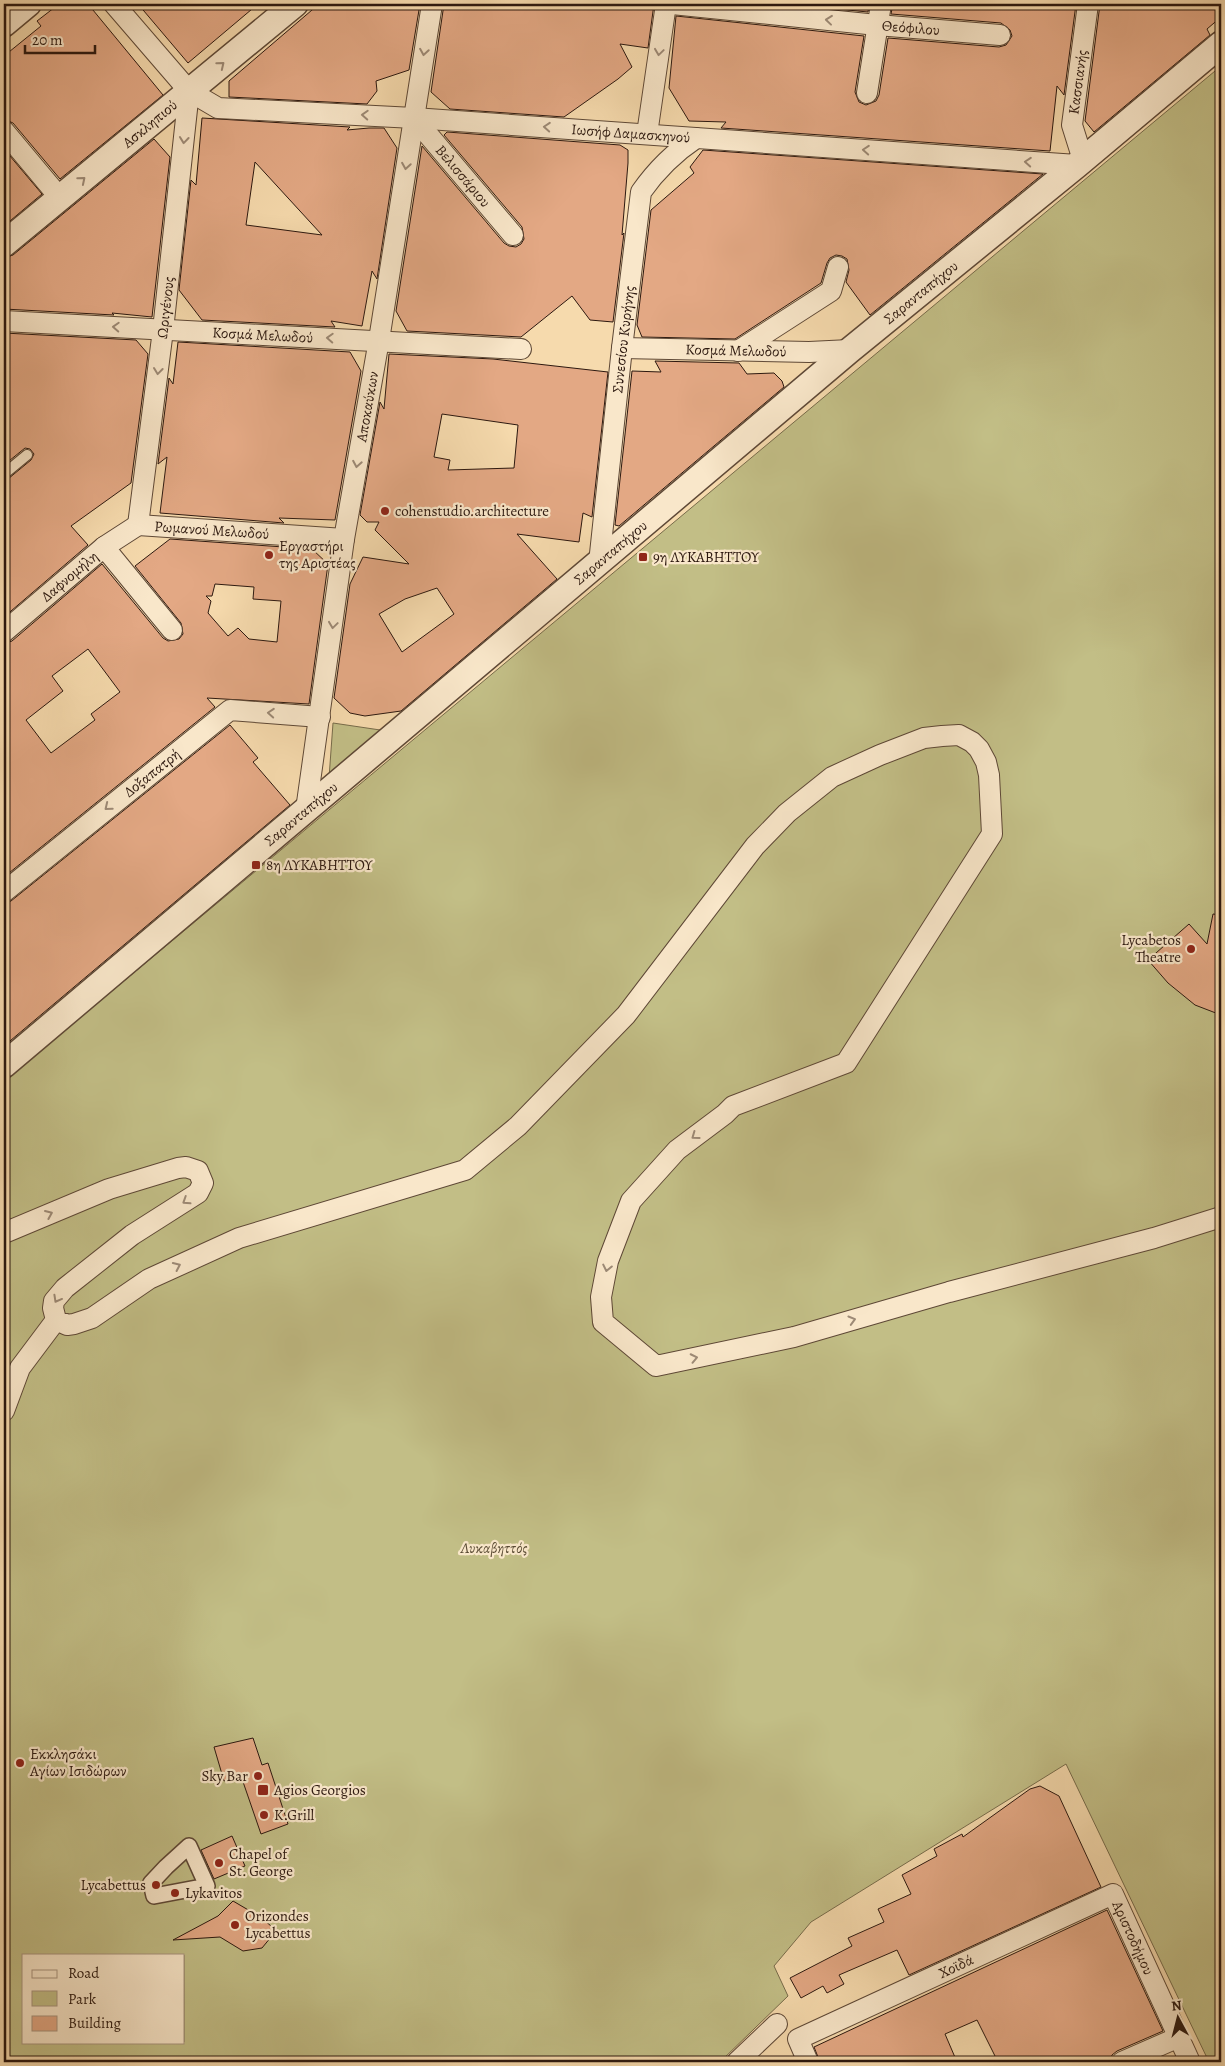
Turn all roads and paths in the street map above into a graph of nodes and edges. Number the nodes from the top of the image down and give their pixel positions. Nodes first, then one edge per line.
1 (28, 4) edge
2 (114, 4) edge
3 (295, 4) edge
4 (432, 4) edge
5 (666, 4) edge
6 (672, 4) edge
7 (881, 4) edge
8 (1088, 4) edge
9 (4, 24) edge
10 (877, 25) junction
11 (1000, 35) dead end
12 (1221, 44) edge
13 (189, 91) junction
14 (867, 93) dead end
15 (414, 118) junction
16 (4, 131) edge
17 (647, 134) junction
18 (696, 138) junction
19 (1080, 163) junction
20 (60, 198) junction
21 (513, 236) dead end
22 (4, 244) edge
23 (838, 267) dead end
24 (4, 321) edge
25 (163, 330) junction
26 (379, 340) junction
27 (622, 348) junction
28 (521, 349) dead end
29 (850, 350) junction
30 (738, 351) junction
31 (27, 455) dead end
32 (4, 474) edge
33 (138, 525) junction
34 (344, 539) junction
35 (104, 547) junction
36 (599, 563) junction
37 (172, 630) dead end
38 (4, 632) edge
39 (320, 717) junction
40 (306, 810) junction
41 (4, 892) edge
42 (4, 1065) edge
43 (1221, 1217) edge
44 (4, 1234) edge
45 (56, 1320) junction
46 (4, 1411) edge
47 (1113, 1894) joint
48 (777, 2024) dead end
49 (1178, 2037) junction
50 (737, 2062) edge
51 (808, 2062) edge
52 (1122, 2062) edge
53 (1190, 2062) edge

1 - 9 street
2 - 13 street, Ιωσήφ Δαμασκηνού
13 -> 3 street, Ασκληπιού
4 -> 15 street, Αποκαύκων
5 -> 17 street
10 -> 6 street, Θεόφιλου
7 - 10 street
8 - 19 street, Κασσιανής
10 - 11 street, Θεόφιλου
10 - 14 street
12 - 19 street, Σαρανταπήχου
15 -> 13 street, Ιωσήφ Δαμασκηνού
20 -> 13 street, Ασκληπιού
13 -> 25 street, Ωριγένους
17 -> 15 street, Ιωσήφ Δαμασκηνού
15 - 21 street, Βελισσάριου
15 -> 26 street, Αποκαύκων
16 - 20 street
17 - 18 street, Ιωσήφ Δαμασκηνού
19 -> 18 street, Ιωσήφ Δαμασκηνού
18 - 27 street, Συνεσίου Κυρήνης
19 - 29 street, Σαρανταπήχου
20 - 22 street, Ασκληπιού
23 - 30 street
25 -> 24 street, Κοσμά Μελωδού
26 -> 25 street, Κοσμά Μελωδού
25 -> 33 street, Ωριγένους
26 - 28 street, Κοσμά Μελωδού
26 -> 34 street, Αποκαύκων
27 - 30 street, Κοσμά Μελωδού
27 - 36 street, Συνεσίου Κυρήνης
29 - 30 street, Κοσμά Μελωδού
29 - 36 street, Σαρανταπήχου
31 - 32 lane
33 - 34 street, Ρωμανού Μελωδού
33 - 35 street, Δαφνομήλη
34 -> 39 street, Αποκαύκων
35 - 37 street
35 - 38 street, Δαφνομήλη
36 - 40 street, Σαρανταπήχου
39 - 40 street, Αποκαύκων
39 -> 41 street, Δοξαπατρή
40 - 42 street, Σαρανταπήχου
45 -> 43 street
44 -> 45 street
45 - 46 street
47 - 49 street, Αριστοδήμου
47 - 51 street, Χοϊδά
48 - 50 street
49 - 52 street
49 - 53 street, Αριστοδήμου

